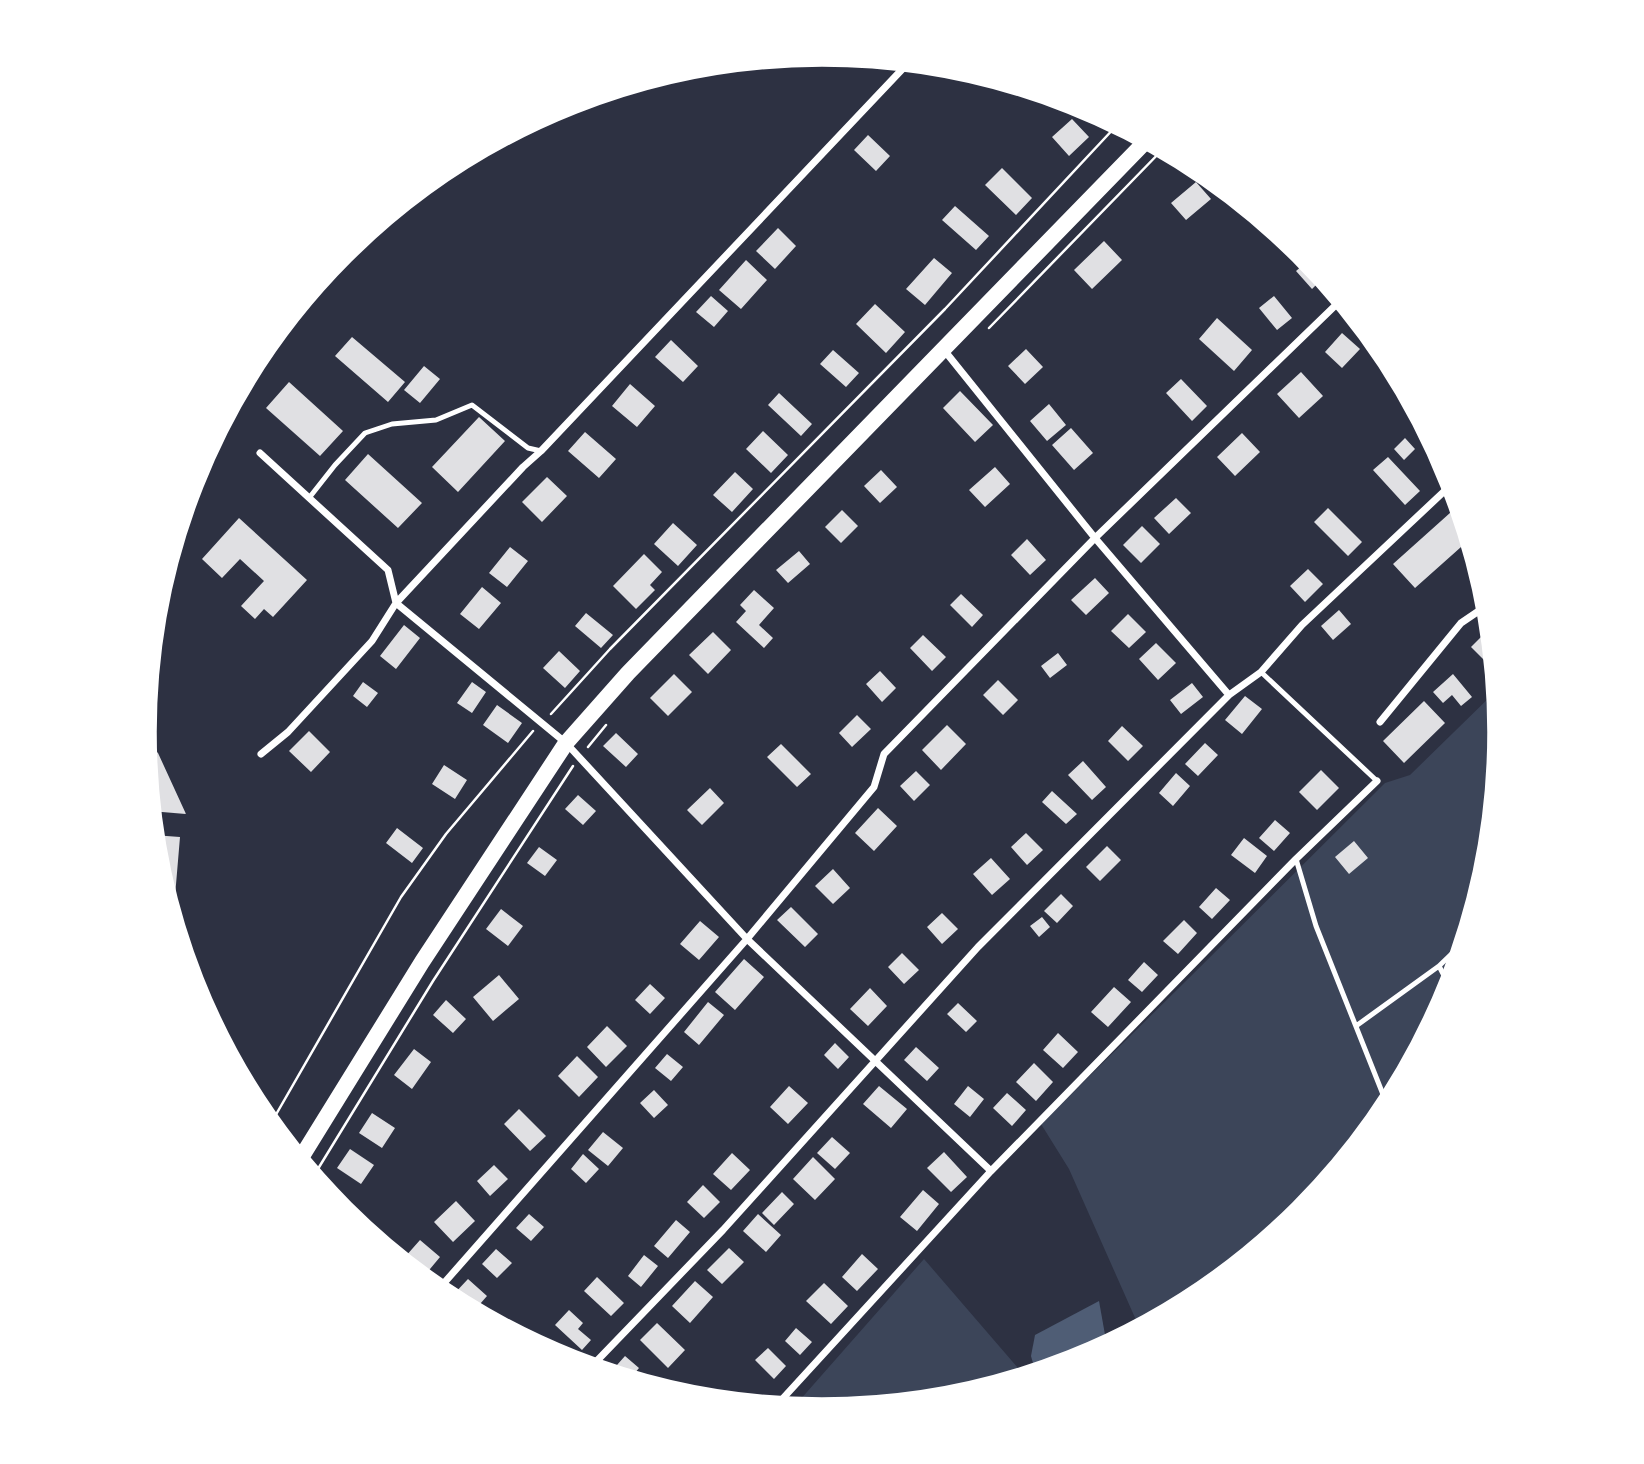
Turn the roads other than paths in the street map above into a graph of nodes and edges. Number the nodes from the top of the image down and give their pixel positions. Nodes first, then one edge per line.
1 (902, 69) edge
2 (1141, 146) edge
3 (1335, 306) edge
4 (943, 349) junction
5 (541, 452) junction
6 (260, 453) dead end
7 (1444, 492) edge
8 (309, 498) junction
9 (1095, 538) junction
10 (396, 603) junction
11 (1478, 612) edge
12 (1261, 671) junction
13 (1228, 695) junction
14 (1380, 722) dead end
15 (566, 743) junction
16 (261, 754) dead end
17 (1377, 781) joint
18 (1296, 859) junction
19 (747, 939) junction
20 (1451, 955) edge
21 (1439, 966) junction
22 (1443, 974) edge
23 (1356, 1026) junction
24 (876, 1060) junction
25 (1383, 1094) edge
26 (304, 1152) edge
27 (991, 1171) junction
28 (445, 1282) edge
29 (598, 1360) edge
30 (783, 1398) edge

1 - 5 street
2 - 4 main road
3 - 9 street
4 - 9 street
4 - 15 main road
5 - 8 lane
5 - 10 street
6 - 8 street
7 - 12 street
8 - 10 street
9 - 13 street
9 - 19 street
10 - 15 street
10 - 16 street
11 - 14 street
12 - 13 street
12 - 17 lane
13 - 24 street
15 - 19 street
15 - 26 main road
17 - 18 street
18 - 23 lane
18 - 27 street
19 - 24 street
19 - 28 street
20 - 21 lane
21 - 22 lane
21 - 23 lane
23 - 25 lane
24 - 27 street
24 - 29 street
27 - 30 street

